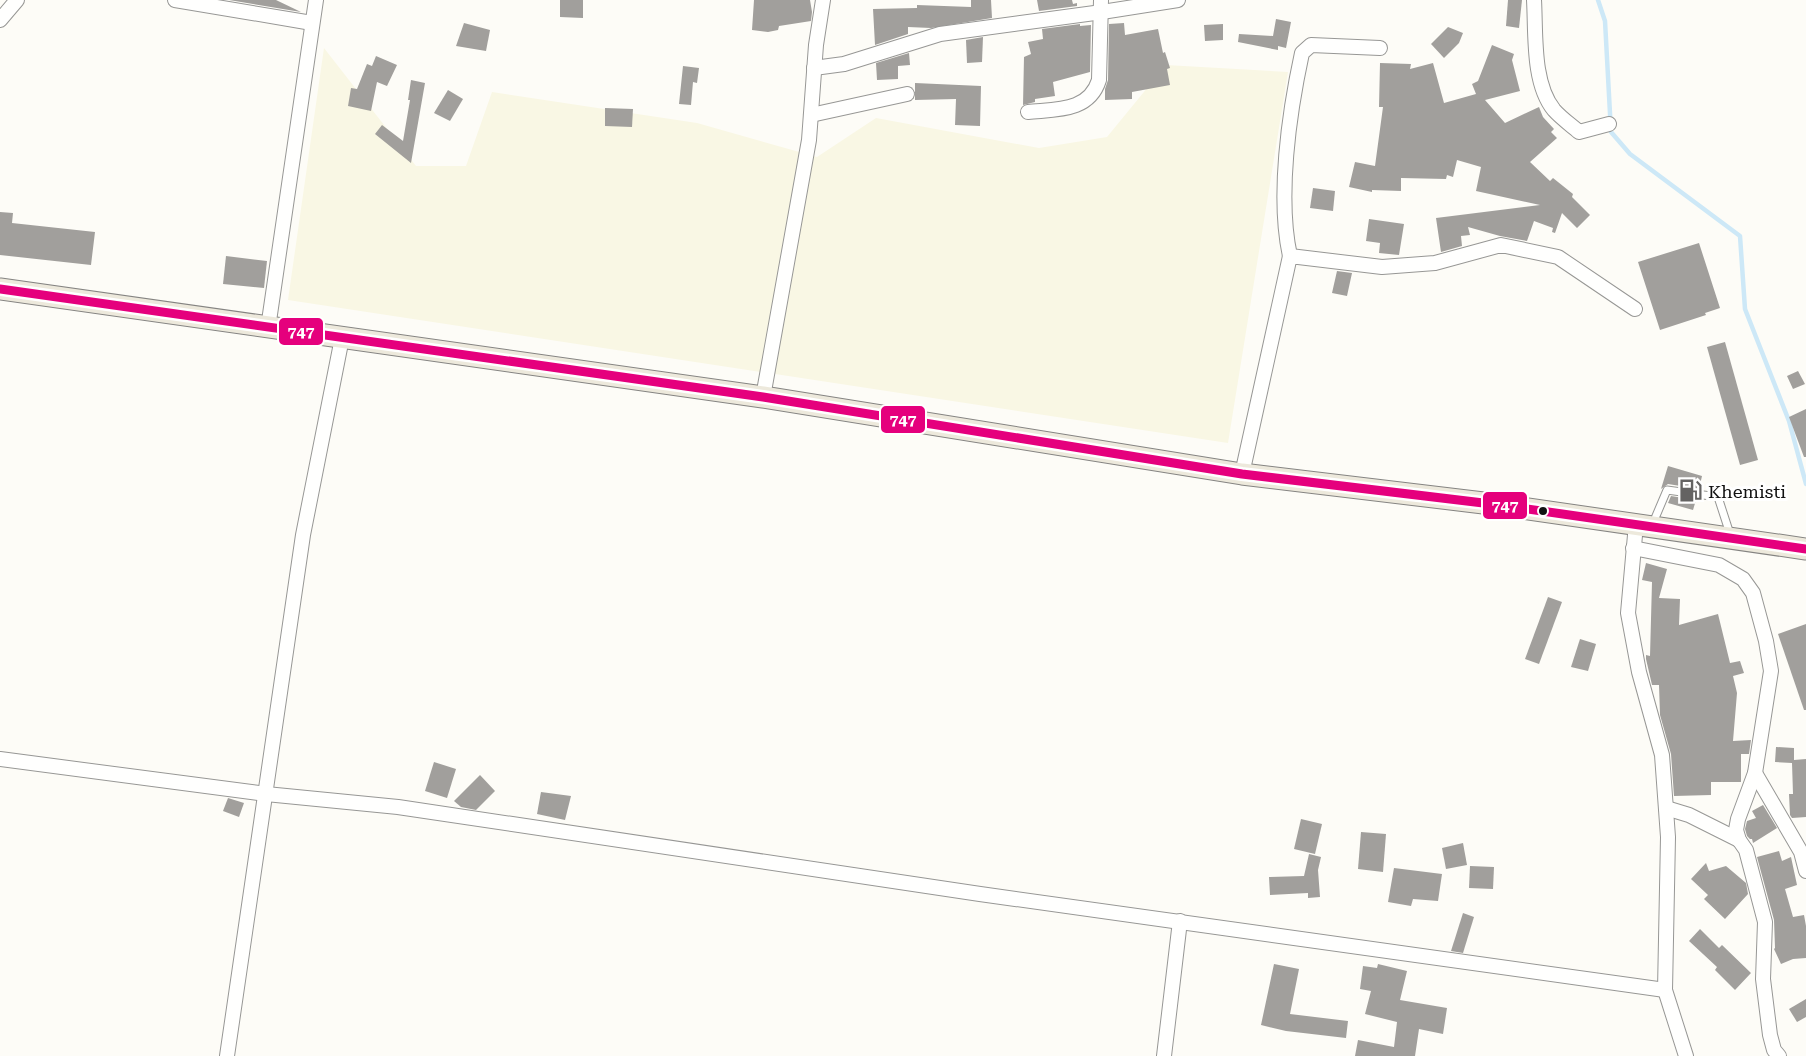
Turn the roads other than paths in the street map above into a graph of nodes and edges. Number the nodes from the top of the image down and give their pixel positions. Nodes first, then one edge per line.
1 (17, 0) edge
2 (175, 0) edge
3 (316, 0) edge
4 (823, 0) edge
5 (1178, 0) edge
6 (1534, 0) edge
7 (1102, 6) edge
8 (0, 20) edge
9 (312, 23) junction
10 (1380, 48) dead end
11 (814, 68) junction
12 (907, 94) dead end
13 (1028, 112) dead end
14 (811, 115) junction
15 (1609, 123) dead end
16 (1290, 256) junction
17 (0, 289) edge
18 (1635, 309) dead end
19 (268, 328) junction
20 (342, 338) junction
21 (763, 397) junction
22 (1242, 474) junction
23 (1644, 525) junction
24 (1737, 539) junction
25 (1633, 548) junction
26 (1806, 549) edge
27 (0, 759) edge
28 (1755, 772) junction
29 (266, 794) junction
30 (1666, 808) junction
31 (1739, 840) junction
32 (1806, 871) edge
33 (1180, 921) junction
34 (1665, 990) junction
35 (227, 1056) edge
36 (1164, 1056) edge
37 (1686, 1056) edge
38 (1779, 1056) edge

1 - 8 street
2 - 9 street
3 - 9 street
4 - 11 street
5 - 7 street
6 - 15 street
7 - 11 street
7 - 13 street
9 - 19 street
10 - 16 street
11 - 14 street
12 - 14 street
14 - 21 street
16 - 18 street
16 - 22 street
17 - 19 main road
19 - 20 main road
20 - 21 main road
20 - 29 street
21 - 22 main road
22 - 23 main road
23 - 24 main road
23 - 24 lane
23 - 25 street
24 - 26 main road
25 - 28 street
25 - 30 street
27 - 29 street
28 - 31 street
28 - 32 street
29 - 33 street
29 - 35 street
30 - 31 street
30 - 34 street
31 - 38 street
33 - 34 street
33 - 36 street
34 - 37 street

